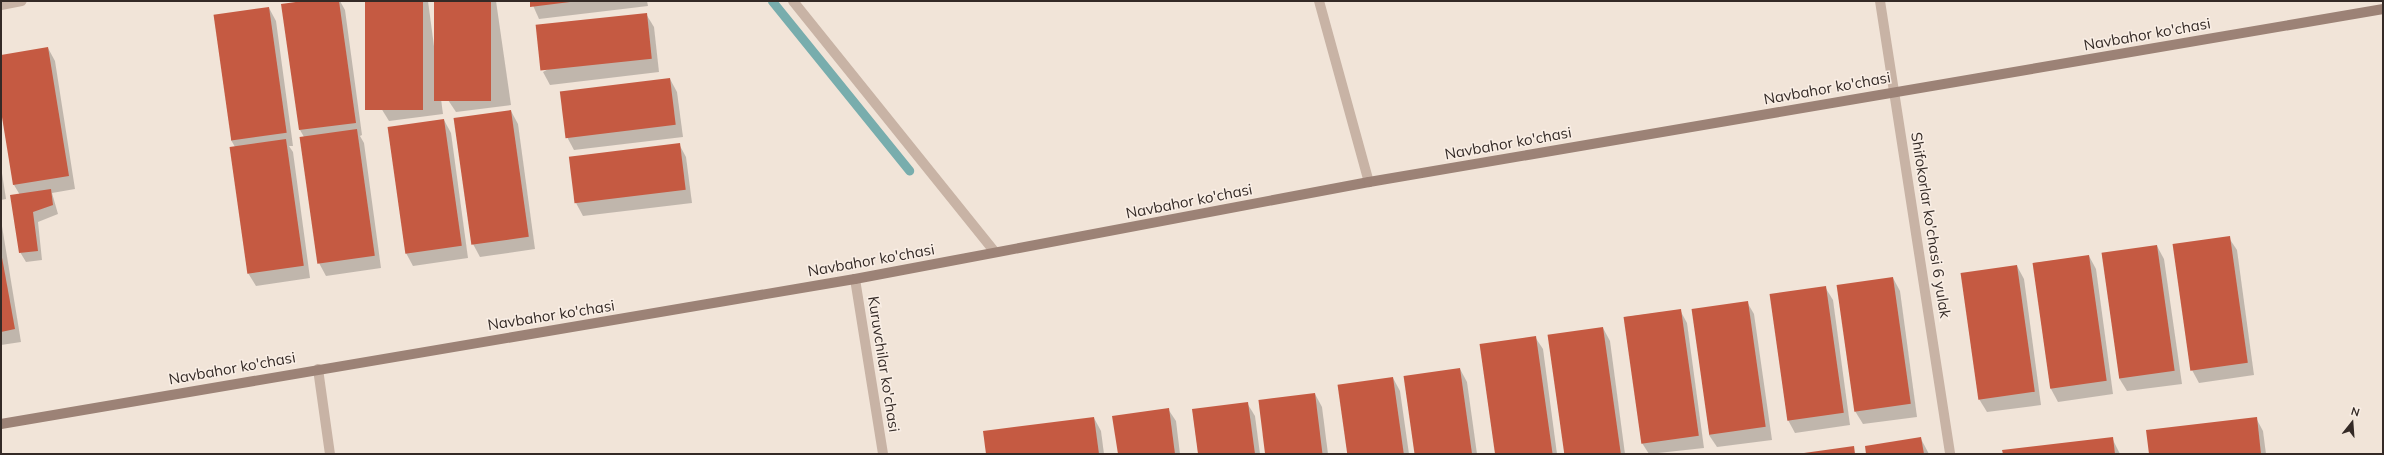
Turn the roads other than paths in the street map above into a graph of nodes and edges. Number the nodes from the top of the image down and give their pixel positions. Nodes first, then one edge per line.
1 (22, 1) edge
2 (793, 1) edge
3 (1319, 1) edge
4 (1880, 1) edge
5 (1, 5) edge
6 (2383, 9) edge
7 (1895, 91) junction
8 (1369, 182) junction
9 (995, 252) junction
10 (855, 279) junction
11 (318, 369) junction
12 (1, 424) edge
13 (330, 454) edge
14 (883, 454) edge
15 (1950, 454) edge

1 - 5 street
2 - 9 street
3 - 8 street
4 - 7 street, Shifokorlar ko'chasi 6 yulak
6 - 7 main road, Navbahor ko'chasi
7 - 8 main road, Navbahor ko'chasi
7 - 15 street, Shifokorlar ko'chasi 6 yulak
8 - 9 main road, Navbahor ko'chasi
9 - 10 main road, Navbahor ko'chasi
10 - 11 main road, Navbahor ko'chasi
10 - 14 street, Kuruvchilar ko'chasi
11 - 12 main road, Navbahor ko'chasi
11 - 13 street

